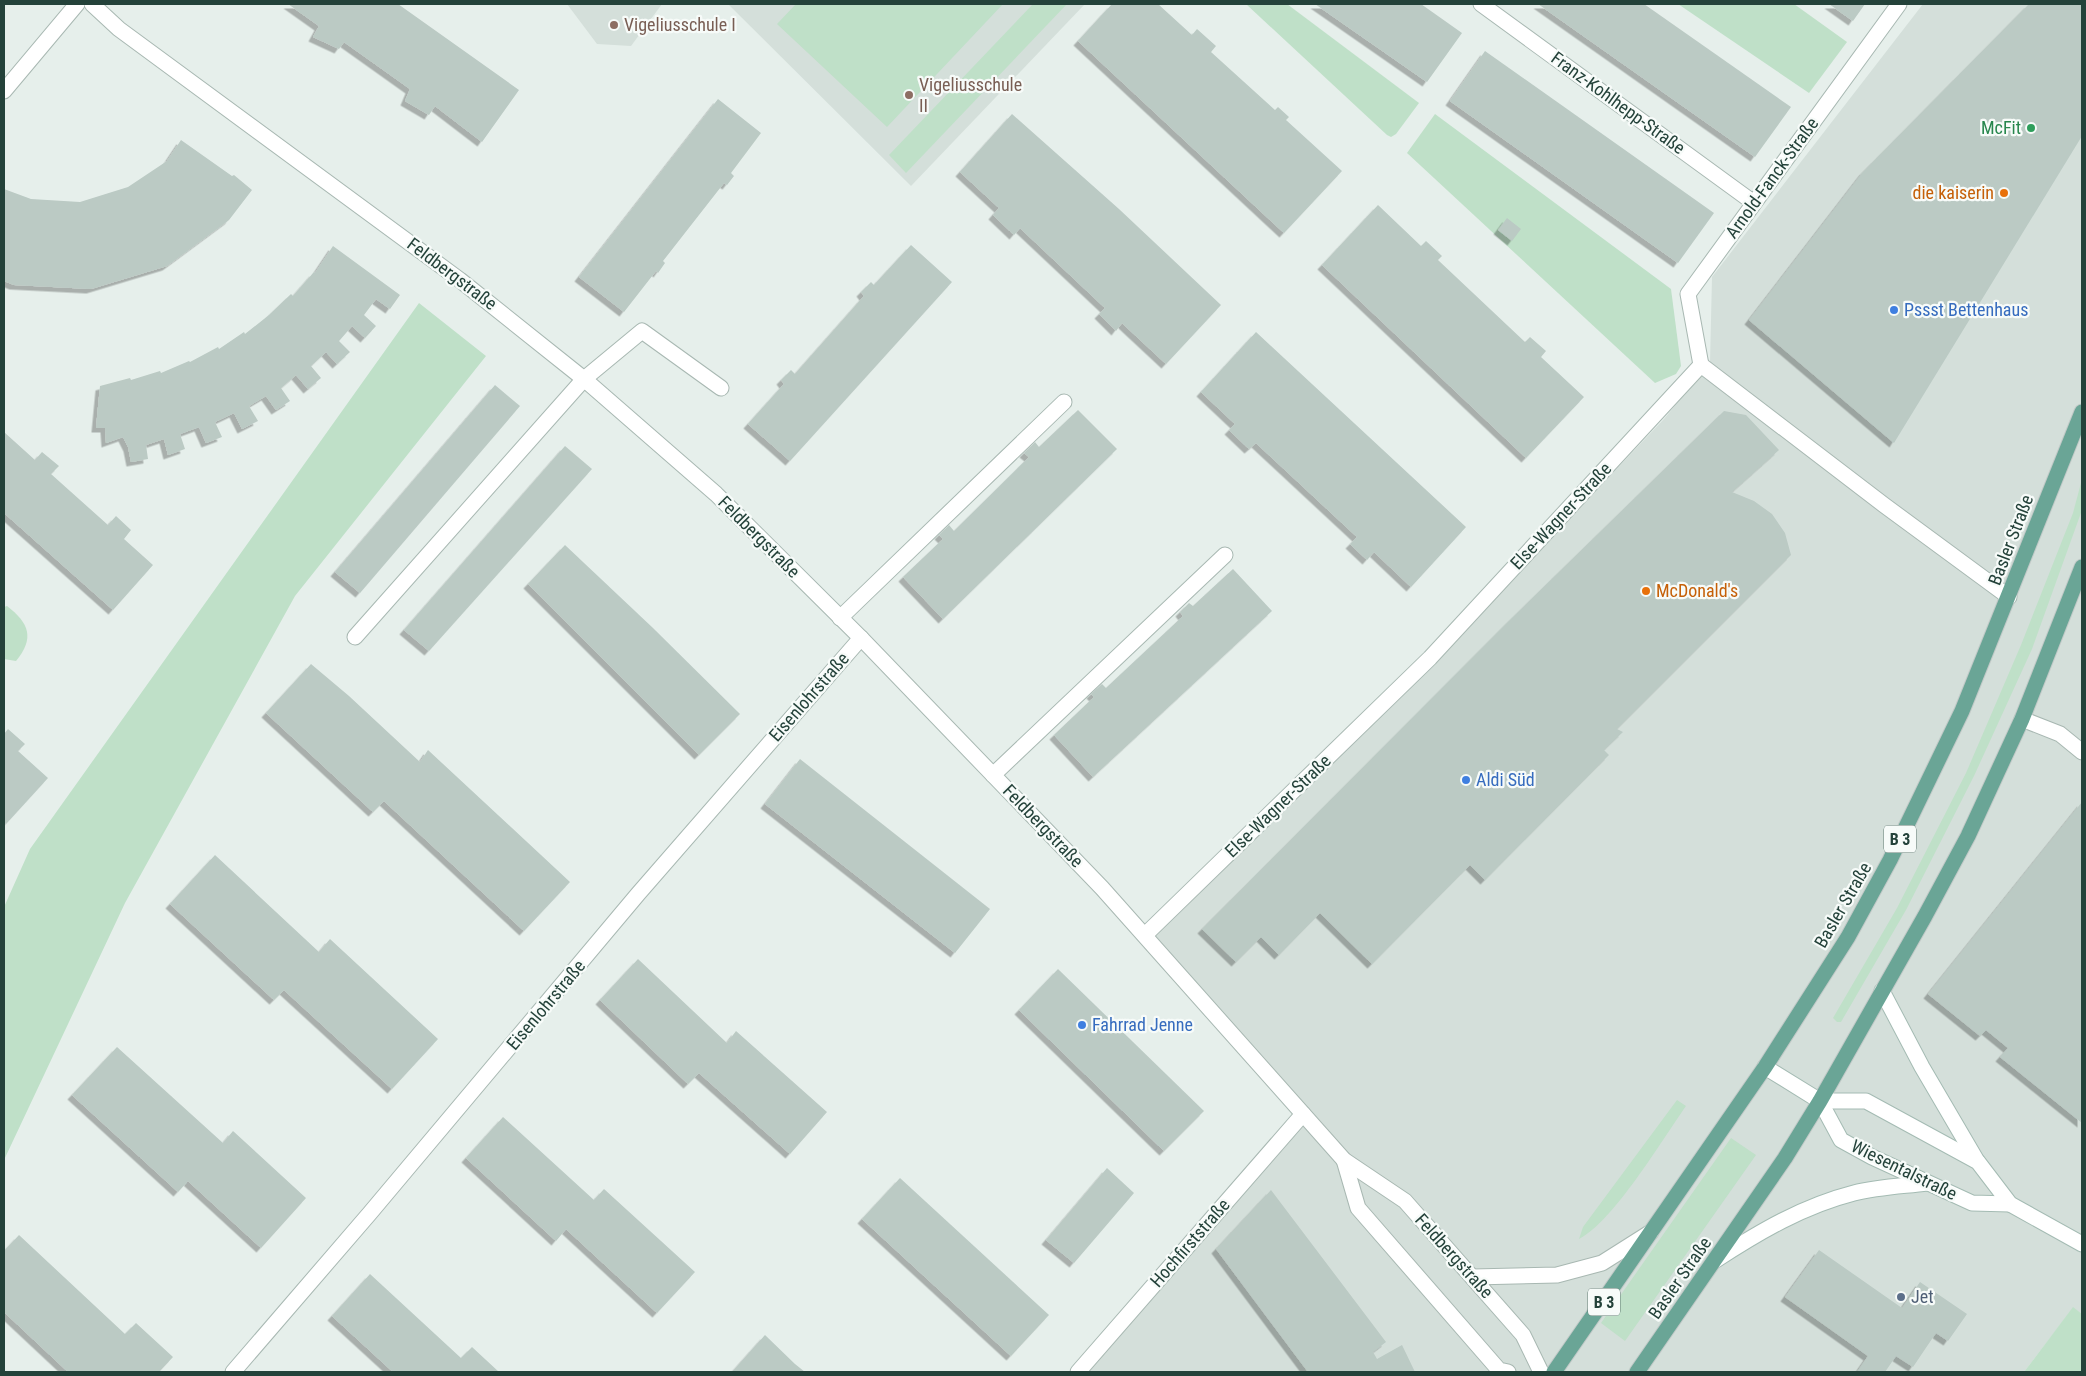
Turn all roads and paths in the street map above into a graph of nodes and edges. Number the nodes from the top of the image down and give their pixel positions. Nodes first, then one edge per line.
1 (77, 4) edge
2 (92, 4) edge
3 (1481, 4) edge
4 (1899, 4) edge
5 (4, 91) edge
6 (1754, 203) junction
7 (1701, 365) junction
8 (584, 380) junction
9 (721, 388) dead end
10 (1064, 402) dead end
11 (2082, 412) edge
12 (1225, 555) dead end
13 (2082, 567) edge
14 (2009, 597) junction
15 (840, 618) junction
16 (355, 636) dead end
17 (861, 638) junction
18 (2022, 719) junction
19 (2082, 752) edge
20 (993, 775) junction
21 (1145, 935) junction
22 (1882, 992) junction
23 (1765, 1067) junction
24 (1820, 1101) junction
25 (1303, 1114) junction
26 (1344, 1160) junction
27 (1978, 1162) junction
28 (1927, 1183) junction
29 (2010, 1204) junction
30 (1653, 1231) junction
31 (2082, 1244) edge
32 (1716, 1260) junction
33 (1474, 1277) junction
34 (233, 1372) edge
35 (1078, 1372) edge
36 (1508, 1372) edge
37 (1541, 1372) edge
38 (1554, 1372) edge
39 (1638, 1372) edge

1 - 5 street
2 - 8 street, Feldbergstraße
3 - 6 street, Franz-Kohlhepp-Straße
4 - 6 street, Arnold-Fanck-Straße
6 - 7 street, Arnold-Fanck-Straße
7 - 14 street
7 - 21 street, Else-Wagner-Straße
8 - 9 street
8 - 15 street, Feldbergstraße
8 - 16 street
10 - 15 street
11 - 14 main road, Basler Straße / B 3
12 - 20 street
13 - 18 main road, Basler Straße
14 - 23 main road, Basler Straße / B 3
15 - 17 street, Feldbergstraße
17 - 20 street, Feldbergstraße
17 - 34 street, Eisenlohrstraße
18 - 19 street
18 - 22 main road, Basler Straße
20 - 21 street, Feldbergstraße
21 - 25 street, Feldbergstraße
22 - 24 main road, Basler Straße
22 - 27 street
23 - 24 street, Wiesentalstraße
23 - 30 main road, Basler Straße / B 3
24 - 27 street, Wiesentalstraße
24 - 28 street, Wiesentalstraße
24 - 32 main road, Basler Straße
25 - 26 street, Feldbergstraße
25 - 35 street, Hochfirststraße
26 - 33 street, Feldbergstraße
26 - 36 street, Feldbergstraße
27 - 29 street, Wiesentalstraße
28 - 29 street, Wiesentalstraße
28 - 32 street
29 - 31 street, Wiesentalstraße
30 - 33 street
30 - 38 main road, Basler Straße / B 3
32 - 39 main road, Basler Straße
33 - 37 street, Feldbergstraße

